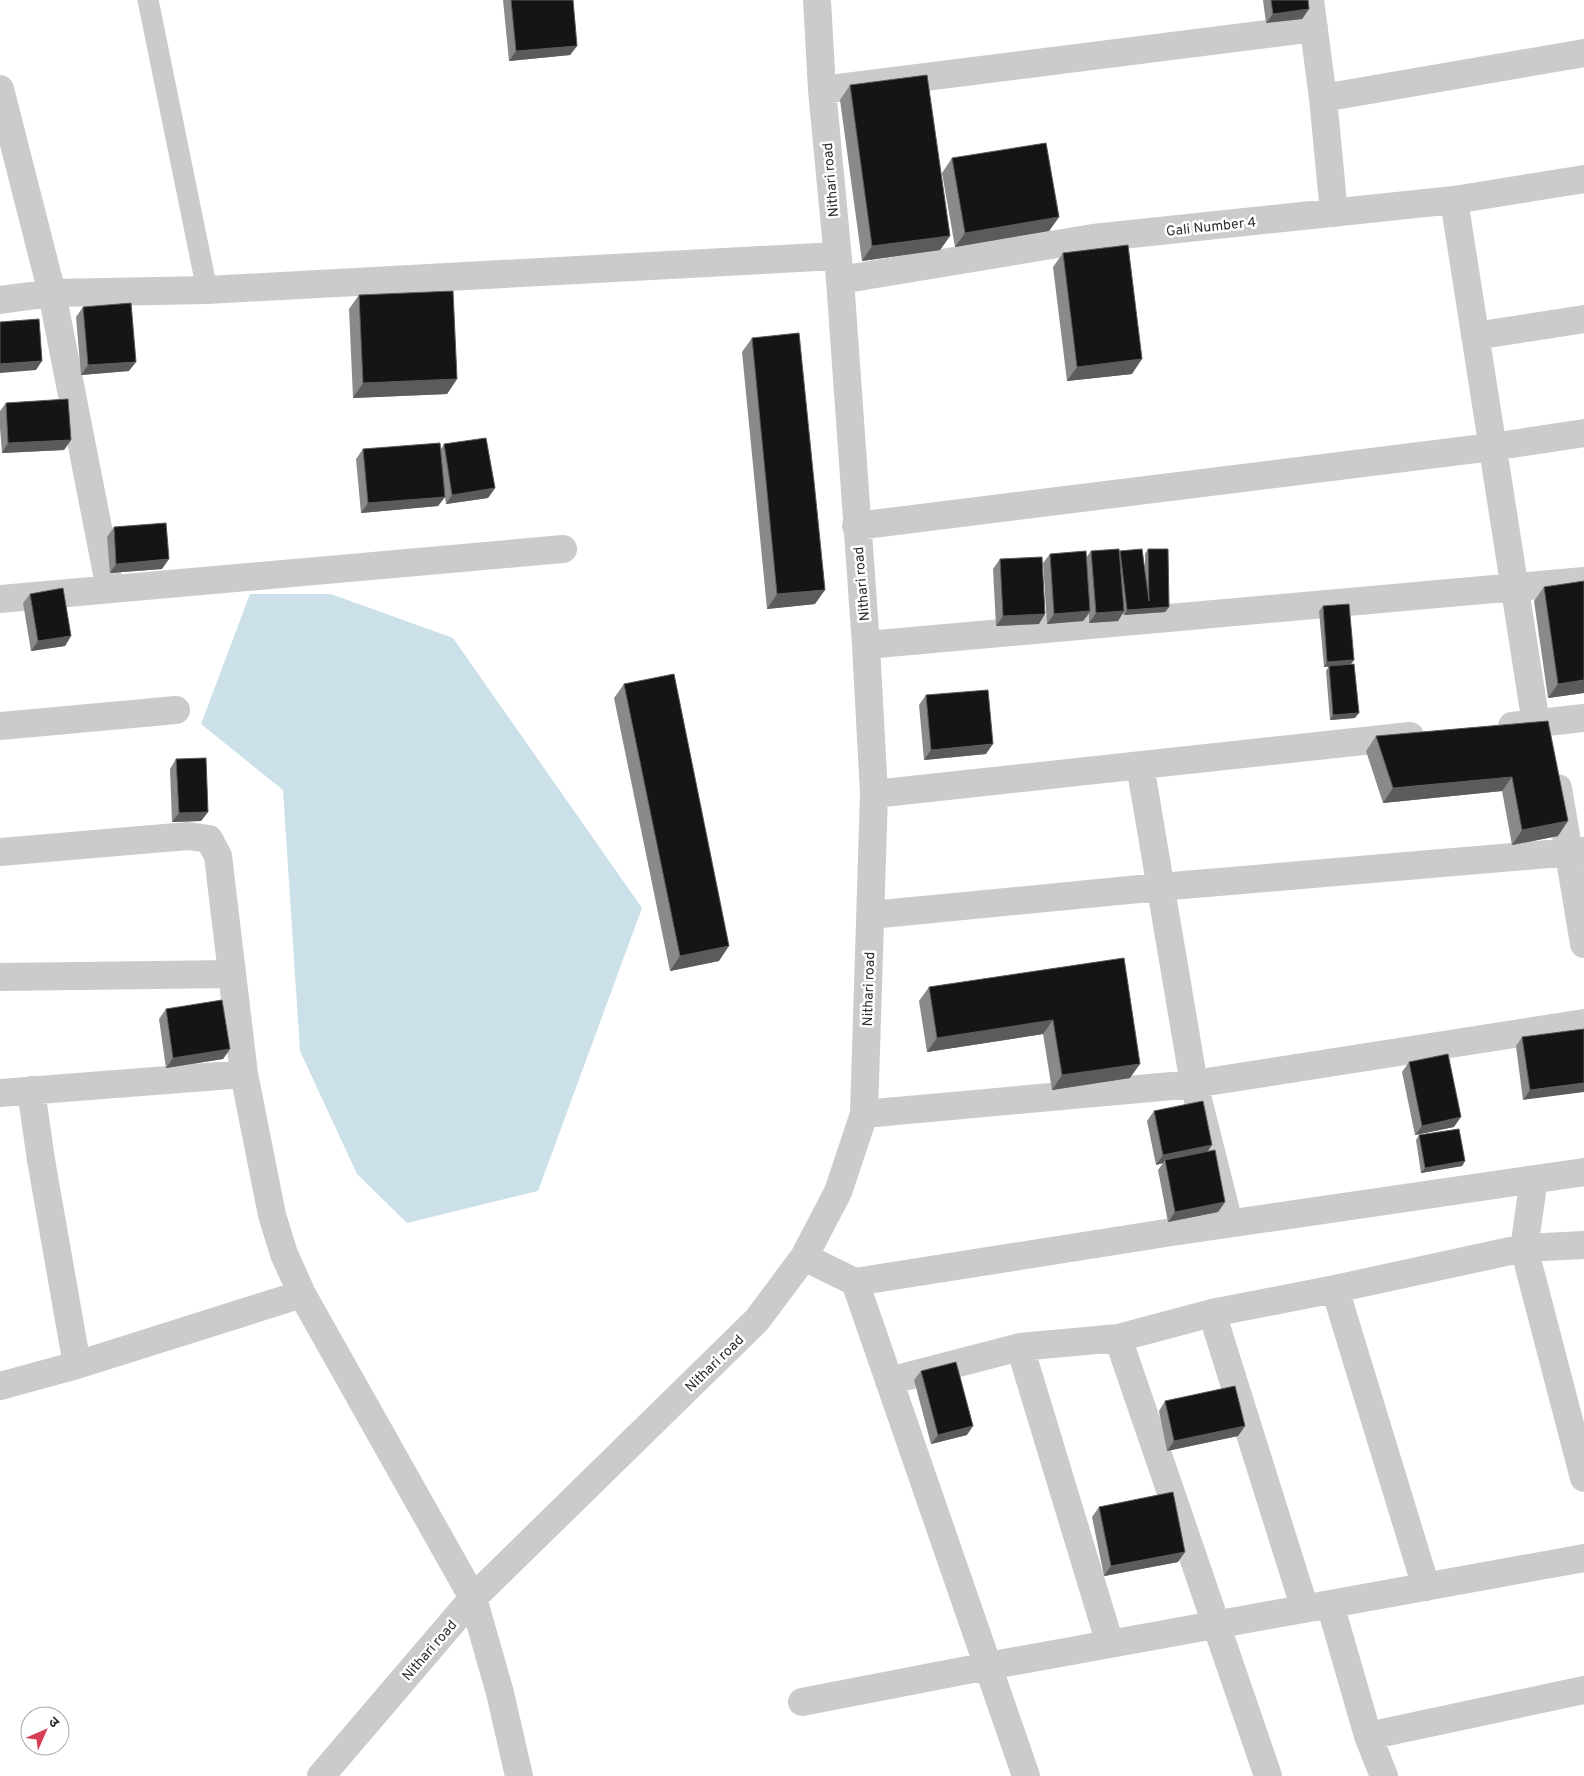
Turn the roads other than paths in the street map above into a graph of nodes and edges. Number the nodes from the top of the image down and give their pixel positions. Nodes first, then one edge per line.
1 (148, 0) edge
2 (817, 0) edge
3 (1310, 0) edge
4 (1314, 28) junction
5 (1584, 53) edge
6 (0, 89) edge
7 (822, 90) junction
8 (1323, 98) junction
9 (1584, 179) edge
10 (1454, 200) junction
11 (1334, 213) junction
12 (838, 268) junction
13 (207, 290) junction
14 (52, 294) junction
15 (0, 300) edge
16 (1584, 318) edge
17 (1475, 336) junction
18 (1584, 433) edge
19 (1492, 447) junction
20 (856, 526) junction
21 (563, 549) dead end
22 (1584, 581) edge
23 (1514, 586) junction
24 (110, 589) junction
25 (0, 598) edge
26 (866, 645) junction
27 (176, 710) dead end
28 (1584, 718) edge
29 (1542, 723) junction
30 (0, 726) edge
31 (1487, 729) edge
32 (1437, 734) edge
33 (1140, 765) junction
34 (874, 794) junction
35 (0, 852) edge
36 (1577, 852) edge
37 (1160, 887) junction
38 (871, 915) junction
39 (1584, 944) edge
40 (232, 974) junction
41 (0, 977) edge
42 (1584, 1023) edge
43 (244, 1074) junction
44 (1194, 1084) junction
45 (30, 1090) junction
46 (0, 1093) edge
47 (864, 1114) junction
48 (1584, 1172) edge
49 (1534, 1179) junction
50 (1229, 1223) junction
51 (1584, 1245) edge
52 (1524, 1248) junction
53 (804, 1257) junction
54 (855, 1282) junction
55 (1335, 1289) junction
56 (302, 1294) junction
57 (1212, 1313) junction
58 (1118, 1338) junction
59 (1020, 1347) junction
60 (77, 1365) junction
61 (889, 1381) junction
62 (0, 1386) edge
63 (1584, 1478) edge
64 (1584, 1558) edge
65 (1426, 1587) junction
66 (473, 1598) junction
67 (1318, 1606) junction
68 (1216, 1625) junction
69 (1110, 1644) junction
70 (988, 1666) junction
71 (1584, 1690) edge
72 (802, 1702) dead end
73 (1368, 1736) junction
74 (321, 1776) edge
75 (519, 1776) edge
76 (1026, 1776) edge
77 (1268, 1776) edge
78 (1384, 1776) edge

1 - 13 lane
2 - 7 street, Nithari road
3 - 4 street
4 - 7 street
4 - 8 street
5 - 8 street
6 - 14 street
7 - 12 street, Nithari road
8 - 11 street
9 - 10 street, Gali Number 4
10 - 11 street, Gali Number 4
10 - 17 street
11 - 12 street, Gali Number 4
12 - 13 street, Gali Number 4
12 - 20 street, Nithari road
13 - 14 street, Gali Number 4
14 - 15 street, Gali Number 4
14 - 24 street
16 - 17 street
17 - 19 street
18 - 19 street
19 - 20 street
19 - 23 street
20 - 26 street, Nithari road
21 - 24 street
22 - 23 street
23 - 26 street
23 - 29 street
24 - 25 street
26 - 34 street, Nithari road
27 - 30 street
28 - 29 street
29 - 31 street
29 - 36 street
32 - 33 street
33 - 34 street
33 - 37 street
34 - 38 street, Nithari road
35 - 40 street
36 - 37 street
36 - 39 street
37 - 38 street
37 - 44 street
38 - 47 street, Nithari road
40 - 41 street
40 - 43 street
42 - 44 street
43 - 45 street
43 - 56 street
44 - 47 street
44 - 50 street
45 - 46 street
45 - 60 street
47 - 53 street, Nithari road
48 - 49 street
49 - 50 street
49 - 52 street
50 - 54 street
51 - 52 street
52 - 55 street
52 - 63 street
53 - 54 street
53 - 66 street, Nithari road
54 - 61 street
55 - 57 street
55 - 65 street
56 - 60 street
56 - 66 street
57 - 58 street
57 - 67 street
58 - 59 street
58 - 68 street
59 - 61 street
59 - 69 street
60 - 62 street
61 - 70 street
64 - 65 street
65 - 67 street
66 - 74 street, Nithari road
66 - 75 street
67 - 68 street
67 - 73 street
68 - 69 street
68 - 77 street
69 - 70 street
70 - 72 street
70 - 76 street
71 - 73 street
73 - 78 street

